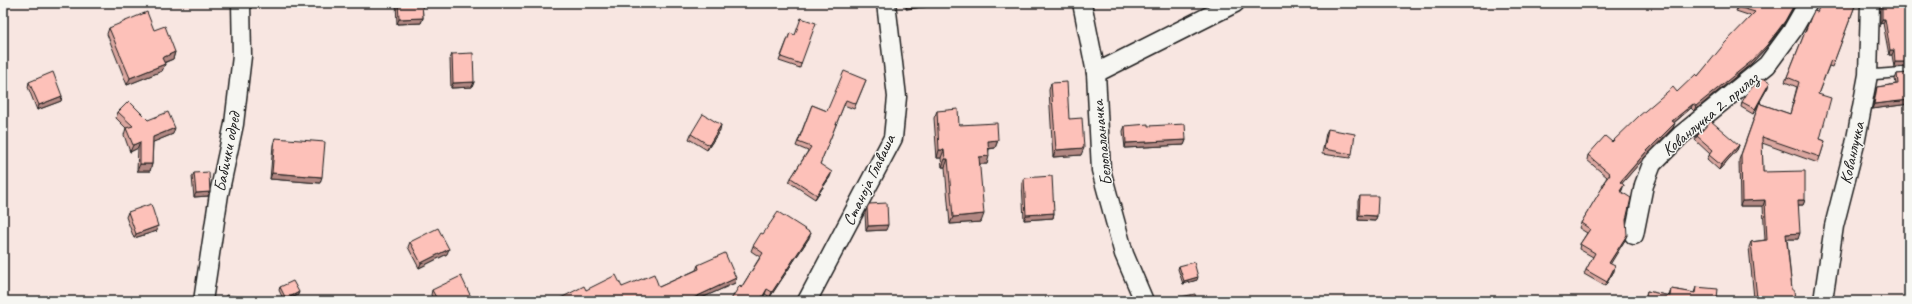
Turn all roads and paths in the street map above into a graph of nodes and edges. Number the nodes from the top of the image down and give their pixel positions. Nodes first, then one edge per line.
1 (241, 3) edge
2 (886, 3) edge
3 (1082, 3) edge
4 (1235, 3) edge
5 (1808, 3) edge
6 (1865, 5) edge
7 (1909, 72) edge
8 (1096, 73) junction
9 (1868, 75) junction
10 (1634, 235) dead end
11 (203, 301) edge
12 (807, 301) edge
13 (1144, 301) edge
14 (1823, 301) edge

1 - 11 street, Бабички одред
2 - 12 street, Станоја Главаша
3 - 8 street, Белопаланачка
4 - 8 street
5 - 10 street, Кованлучка 2. прилаз
6 - 9 street, Кованлучка
7 - 9 lane
8 - 13 street, Белопаланачка
9 - 14 street, Кованлучка

